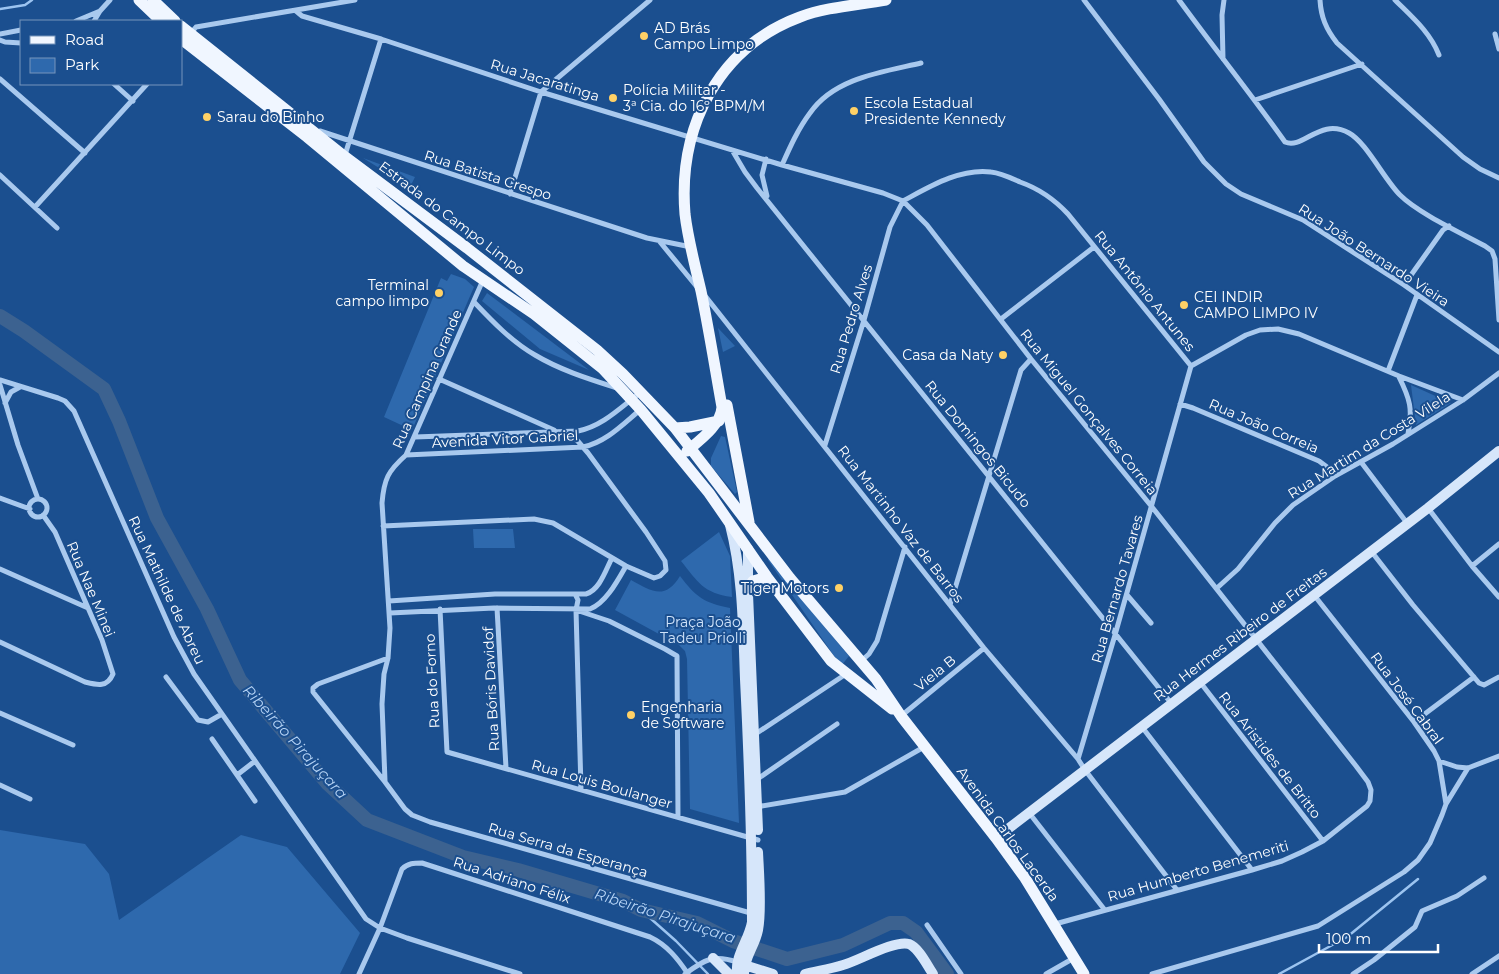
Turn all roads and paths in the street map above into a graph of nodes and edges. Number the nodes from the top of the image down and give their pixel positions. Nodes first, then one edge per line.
1 (110, 0) edge
2 (139, 0) edge
3 (153, 0) edge
4 (355, 0) edge
5 (650, 0) edge
6 (886, 0) edge
7 (1084, 0) edge
8 (1179, 0) edge
9 (1224, 0) edge
10 (1320, 0) edge
11 (1395, 0) edge
12 (100, 11) junction
13 (296, 11) junction
14 (78, 20) edge
15 (95, 20) edge
16 (160, 20) edge
17 (174, 20) edge
18 (20, 30) edge
19 (0, 34) edge
20 (184, 37) edge
21 (1499, 37) edge
22 (381, 39) junction
23 (0, 40) edge
24 (20, 44) edge
25 (1499, 49) edge
26 (1439, 55) dead end
27 (1223, 60) junction
28 (921, 63) dead end
29 (1362, 64) junction
30 (0, 79) edge
31 (115, 85) edge
32 (146, 85) edge
33 (540, 92) junction
34 (1255, 100) junction
35 (133, 101) junction
36 (310, 128) junction
37 (691, 136) junction
38 (348, 141) junction
39 (732, 150) junction
40 (85, 153) junction
41 (344, 156) junction
42 (766, 159) junction
43 (782, 165) junction
44 (0, 175) edge
45 (1499, 178) edge
46 (510, 194) junction
47 (767, 199) junction
48 (903, 201) junction
49 (35, 207) junction
50 (1449, 226) junction
51 (57, 228) dead end
52 (660, 242) junction
53 (693, 247) junction
54 (1094, 248) junction
55 (463, 266) junction
56 (494, 270) junction
57 (483, 279) junction
58 (1404, 285) junction
59 (1417, 294) junction
60 (704, 295) junction
61 (474, 302) junction
62 (1001, 319) junction
63 (864, 320) junction
64 (1499, 320) edge
65 (1499, 352) edge
66 (1031, 359) junction
67 (1190, 366) junction
68 (1388, 371) junction
69 (1499, 373) edge
70 (609, 375) junction
71 (1399, 376) junction
72 (0, 380) edge
73 (439, 380) junction
74 (590, 380) junction
75 (0, 385) edge
76 (22, 387) junction
77 (632, 394) junction
78 (1463, 400) junction
79 (650, 401) junction
80 (5, 404) junction
81 (1180, 404) junction
82 (641, 410) junction
83 (719, 421) junction
84 (675, 428) junction
85 (557, 431) junction
86 (570, 432) junction
87 (1408, 434) junction
88 (415, 437) junction
89 (824, 445) junction
90 (583, 447) junction
91 (692, 448) junction
92 (1499, 451) edge
93 (406, 455) junction
94 (681, 457) junction
95 (1361, 462) junction
96 (989, 475) junction
97 (1335, 476) junction
98 (743, 488) junction
99 (709, 493) junction
100 (0, 498) edge
101 (38, 499) junction
102 (731, 500) junction
103 (1152, 507) junction
104 (1428, 508) junction
105 (30, 509) junction
106 (43, 515) junction
107 (728, 519) junction
108 (1407, 523) junction
109 (383, 526) junction
110 (749, 526) junction
111 (1499, 544) edge
112 (905, 547) junction
113 (748, 549) junction
114 (1371, 551) junction
115 (612, 558) junction
116 (626, 566) junction
117 (1472, 566) junction
118 (0, 570) edge
119 (767, 577) junction
120 (1217, 588) junction
121 (748, 589) junction
122 (575, 594) junction
123 (1127, 595) junction
124 (1314, 595) junction
125 (1499, 597) edge
126 (389, 601) junction
127 (950, 605) junction
128 (88, 608) junction
129 (497, 608) junction
130 (440, 609) junction
131 (576, 610) junction
132 (390, 613) junction
133 (1151, 623) dead end
134 (1116, 635) junction
135 (1256, 638) junction
136 (0, 642) edge
137 (984, 648) junction
138 (388, 658) junction
139 (861, 664) junction
140 (849, 676) junction
141 (166, 677) dead end
142 (1474, 677) junction
143 (1499, 677) edge
144 (1199, 682) junction
145 (1171, 703) junction
146 (0, 713) edge
147 (222, 714) junction
148 (901, 716) junction
149 (1414, 722) junction
150 (837, 724) dead end
151 (1142, 726) junction
152 (751, 737) junction
153 (212, 739) dead end
154 (73, 745) dead end
155 (924, 746) junction
156 (447, 752) joint
157 (1499, 756) edge
158 (1078, 759) junction
159 (255, 761) junction
160 (1439, 761) junction
161 (506, 768) junction
162 (1468, 768) junction
163 (1085, 770) junction
164 (237, 775) junction
165 (756, 780) junction
166 (386, 782) junction
167 (0, 785) edge
168 (581, 789) junction
169 (30, 799) dead end
170 (254, 801) dead end
171 (1446, 804) junction
172 (754, 807) junction
173 (1030, 814) junction
174 (678, 818) junction
175 (996, 838) junction
176 (755, 839) junction
177 (1323, 841) junction
178 (1252, 870) junction
179 (1484, 878) dead end
180 (1176, 890) junction
181 (1104, 909) junction
182 (756, 914) junction
183 (1055, 924) junction
184 (928, 925) dead end
185 (380, 928) junction
186 (1499, 956) edge
187 (1074, 958) junction
188 (712, 961) junction
189 (742, 967) edge
190 (688, 973) edge
191 (359, 974) edge
192 (520, 974) edge
193 (729, 974) edge
194 (737, 974) edge
195 (773, 974) edge
196 (805, 974) edge
197 (933, 974) edge
198 (961, 974) edge
199 (1046, 974) edge
200 (1084, 974) edge
201 (1152, 974) edge
202 (1352, 974) edge
203 (1472, 974) edge

1 - 12 street
2 - 16 main road
3 - 17 main road
4 - 13 street
5 - 33 street
6 - 37 main road
7 - 58 street, Rua João Bernardo Vieira
8 - 27 street
9 - 27 street
10 - 29 street
11 - 26 street
12 - 14 street
12 - 15 street
13 - 20 street
13 - 22 street, Rua Jacaratinga
18 - 19 street
20 - 36 main road, Estrada do Campo Limpo
20 - 55 main road, Estrada do Campo Limpo
21 - 25 street
22 - 33 street, Rua Jacaratinga
22 - 38 street
23 - 24 street
27 - 34 street
28 - 43 street
29 - 34 street
29 - 45 street
30 - 40 street
31 - 35 street
32 - 35 street
33 - 37 street, Rua Jacaratinga
33 - 46 street
34 - 50 street
35 - 40 street
36 - 38 street, Rua Batista Crespo
36 - 41 main road, Estrada do Campo Limpo
37 - 39 street, Rua Jacaratinga
37 - 53 main road
38 - 41 street
38 - 46 street, Rua Batista Crespo
39 - 42 street, Rua Jacaratinga
39 - 47 street, Rua Domingos Bicudo
40 - 49 street
41 - 56 main road, Estrada do Campo Limpo
42 - 43 street, Rua Jacaratinga
42 - 47 street, Rua Domingos Bicudo
43 - 48 street, Rua Jacaratinga
44 - 49 street
46 - 52 street, Rua Batista Crespo
47 - 63 street, Rua Domingos Bicudo
48 - 54 street, Rua Antônio Antunes
48 - 62 street, Rua Miguel Gonçalves Correia
48 - 63 street, Rua Pedro Alves
49 - 51 street
50 - 58 street
50 - 64 street
52 - 53 street, Rua Batista Crespo
52 - 60 street
53 - 60 main road
54 - 62 street
54 - 67 street, Rua Antônio Antunes
55 - 56 main road
55 - 57 main road, Estrada do Campo Limpo
56 - 77 main road, Estrada do Campo Limpo
57 - 61 street, Rua Campina Grande
57 - 70 main road, Estrada do Campo Limpo
58 - 59 street, Rua João Bernardo Vieira
59 - 65 street, Rua João Bernardo Vieira
59 - 68 street
60 - 83 main road
60 - 89 street, Rua Martinho Vaz de Barros
60 - 98 main road
61 - 73 street, Rua Campina Grande
61 - 74 street
62 - 66 street, Rua Miguel Gonçalves Correia
63 - 89 street, Rua Pedro Alves
63 - 96 street, Rua Domingos Bicudo
66 - 96 street
66 - 103 street, Rua Miguel Gonçalves Correia
67 - 68 street, Rua Antônio Antunes
67 - 81 street, Rua Bernardo Tavares
68 - 71 street, Rua Antônio Antunes
69 - 78 street, Rua Martim da Costa Vilela
70 - 74 street
70 - 77 main road, Estrada do Campo Limpo
71 - 78 street, Rua Antônio Antunes
71 - 87 street
72 - 76 street, Rua Mathilde de Abreu
73 - 85 street
73 - 88 street, Rua Campina Grande
74 - 77 street
75 - 80 street
76 - 80 street
76 - 147 street, Rua Mathilde de Abreu
77 - 79 main road, Estrada do Campo Limpo
77 - 82 main road, Estrada do Campo Limpo
77 - 86 street, Avenida Vitor Gabriel
78 - 87 street, Rua Martim da Costa Vilela
79 - 82 street, Avenida Vitor Gabriel
79 - 84 main road, Estrada do Campo Limpo
80 - 101 street
81 - 97 street, Rua João Correia
81 - 103 street, Rua Bernardo Tavares
82 - 90 street, Avenida Vitor Gabriel
82 - 94 main road, Estrada do Campo Limpo
83 - 84 main road
83 - 91 main road
84 - 91 main road, Estrada do Campo Limpo
85 - 86 street, Avenida Vitor Gabriel
85 - 88 street, Avenida Vitor Gabriel
86 - 90 street
87 - 95 street, Rua Martim da Costa Vilela
88 - 93 street, Rua Campina Grande
89 - 112 street, Rua Martinho Vaz de Barros
90 - 93 street, Avenida Vitor Gabriel
90 - 116 street
91 - 94 main road
91 - 102 main road, Estrada do Campo Limpo
92 - 104 street, Rua Hermes Ribeiro de Freitas
93 - 109 street, Rua Campina Grande
94 - 99 main road, Estrada do Campo Limpo
95 - 97 street, Rua Martim da Costa Vilela
95 - 108 street
96 - 127 street
96 - 134 street, Rua Domingos Bicudo
97 - 120 street, Rua Martim da Costa Vilela
98 - 102 main road
98 - 110 main road
99 - 102 main road
99 - 107 main road, Estrada do Campo Limpo
100 - 105 street
101 - 105 street
101 - 106 street
102 - 110 main road, Avenida Carlos Lacerda
103 - 120 street, Rua Miguel Gonçalves Correia
103 - 123 street, Rua Bernardo Tavares
104 - 108 street, Rua Hermes Ribeiro de Freitas
104 - 117 street
105 - 106 street
106 - 128 street, Rua Nae Minei
107 - 113 main road, Avenida Carlos Lacerda
107 - 152 street
108 - 114 street, Rua Hermes Ribeiro de Freitas
109 - 115 street
109 - 126 street, Rua Campina Grande
110 - 113 main road
110 - 139 main road, Avenida Carlos Lacerda
111 - 117 street
112 - 127 street, Rua Martinho Vaz de Barros
112 - 139 street
113 - 119 main road, Avenida Carlos Lacerda
113 - 121 street
114 - 124 street, Rua Hermes Ribeiro de Freitas
114 - 142 street
115 - 116 street
115 - 122 street
116 - 131 street
117 - 125 street
118 - 128 street
119 - 121 main road
119 - 140 main road, Avenida Carlos Lacerda
120 - 135 street, Rua Miguel Gonçalves Correia
121 - 152 street
122 - 126 street
122 - 131 street
123 - 133 street
123 - 134 street, Rua Bernardo Tavares
124 - 135 street, Rua Hermes Ribeiro de Freitas
124 - 149 street, Rua José Cabral
126 - 132 street, Rua Campina Grande
127 - 137 street, Rua Martinho Vaz de Barros
128 - 136 street, Rua Nae Minei
129 - 130 street
129 - 131 street
129 - 161 street, Rua Bóris Davidof
130 - 132 street
130 - 156 street, Rua do Forno
131 - 168 street
131 - 174 street
132 - 138 street, Rua Campina Grande
134 - 145 street, Rua Domingos Bicudo
134 - 158 street, Rua Bernardo Tavares
135 - 144 street, Rua Hermes Ribeiro de Freitas
135 - 177 street, Rua Humberto Benemeriti
137 - 148 street, Viela B
137 - 158 street, Rua Martinho Vaz de Barros
138 - 166 street, Rua Campina Grande
138 - 166 street, Rua Serra da Esperança
139 - 140 main road
139 - 148 main road, Avenida Carlos Lacerda
140 - 148 main road, Avenida Carlos Lacerda
140 - 152 street
141 - 147 street
142 - 143 street
142 - 149 street
144 - 145 street, Rua Hermes Ribeiro de Freitas
144 - 177 street, Rua Aristides de Britto
145 - 151 street, Rua Hermes Ribeiro de Freitas
146 - 154 street
147 - 159 street, Rua Mathilde de Abreu
148 - 155 main road, Avenida Carlos Lacerda
149 - 160 street, Rua José Cabral
150 - 165 street
151 - 163 street, Rua Hermes Ribeiro de Freitas
151 - 178 street
152 - 165 street
152 - 172 street
153 - 164 street
155 - 172 street
155 - 175 main road, Avenida Carlos Lacerda
156 - 161 street, Rua Louis Boulanger
157 - 162 street
158 - 163 street, Rua Martinho Vaz de Barros
159 - 164 street
159 - 185 street, Rua Mathilde de Abreu
160 - 162 street
160 - 171 street, Rua José Cabral
161 - 168 street, Rua Louis Boulanger
162 - 171 street
163 - 173 street, Rua Hermes Ribeiro de Freitas
163 - 180 street, Rua Martinho Vaz de Barros
164 - 170 street
165 - 172 street
166 - 182 street, Rua Serra da Esperança
167 - 169 street
168 - 174 street, Rua Louis Boulanger
171 - 201 street
172 - 176 street
173 - 175 street, Rua Hermes Ribeiro de Freitas
173 - 181 street
174 - 176 street, Rua Louis Boulanger
175 - 183 main road, Avenida Carlos Lacerda
176 - 182 street
177 - 178 street, Rua Humberto Benemeriti
178 - 180 street, Rua Humberto Benemeriti
179 - 202 street
180 - 181 street, Rua Humberto Benemeriti
181 - 183 street, Rua Humberto Benemeriti
182 - 189 street
183 - 187 main road, Avenida Carlos Lacerda
184 - 198 street
185 - 190 street, Rua Adriano Félix
185 - 191 street
185 - 192 street
186 - 203 street
187 - 199 street
187 - 200 main road, Avenida Carlos Lacerda
188 - 189 street
188 - 190 street
188 - 193 street
189 - 194 street
189 - 195 street
196 - 197 street

